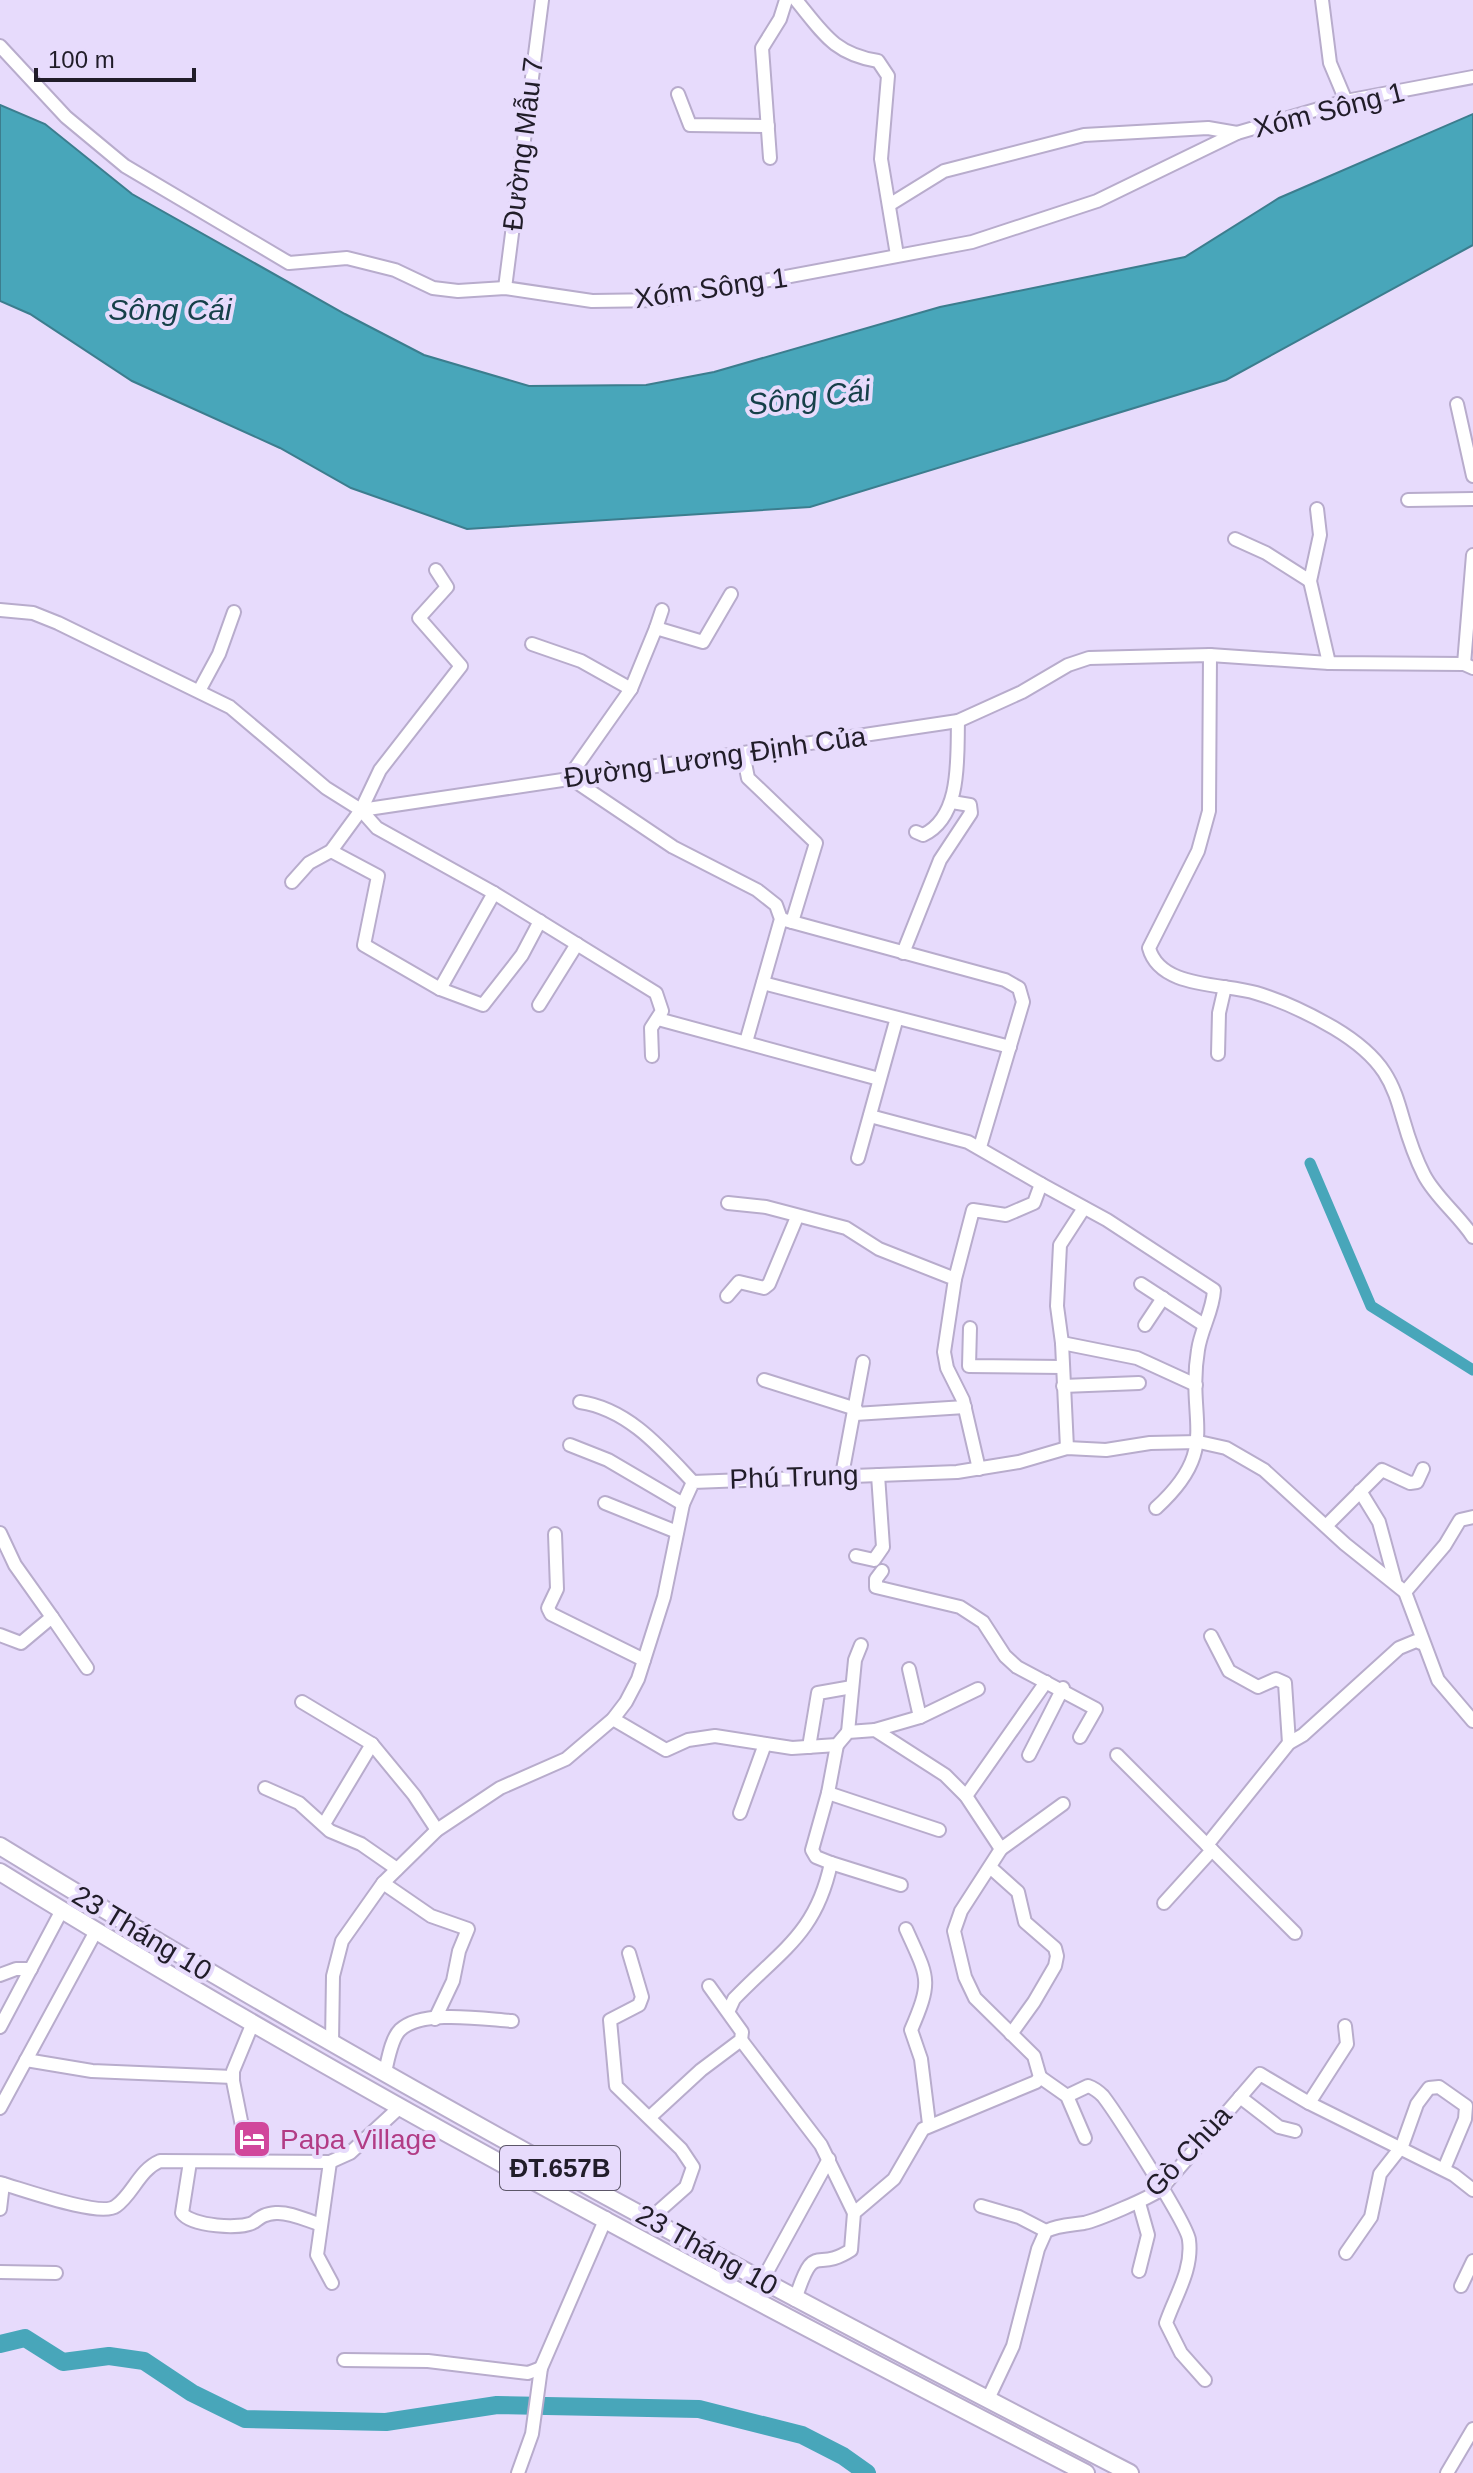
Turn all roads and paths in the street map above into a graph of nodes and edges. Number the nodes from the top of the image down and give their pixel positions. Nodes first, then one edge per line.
1 (542, 0) edge
2 (786, 0) edge
3 (796, 0) edge
4 (1322, 0) edge
5 (0, 46) edge
6 (1473, 77) edge
7 (678, 94) dead end
8 (1346, 101) junction
9 (768, 126) junction
10 (1237, 133) junction
11 (770, 158) dead end
12 (889, 205) junction
13 (897, 255) junction
14 (505, 288) junction
15 (1457, 404) dead end
16 (1473, 476) edge
17 (1473, 499) edge
18 (1408, 500) dead end
19 (1317, 509) dead end
20 (1235, 539) dead end
21 (1473, 555) edge
22 (436, 570) dead end
23 (1310, 581) junction
24 (731, 594) dead end
25 (0, 610) edge
26 (662, 610) dead end
27 (234, 612) dead end
28 (656, 628) junction
29 (532, 644) dead end
30 (1210, 655) junction
31 (1329, 663) junction
32 (1468, 666) edge
33 (631, 689) junction
34 (199, 691) junction
35 (958, 721) junction
36 (743, 753) junction
37 (569, 777) junction
38 (952, 802) junction
39 (361, 810) junction
40 (916, 832) dead end
41 (331, 851) junction
42 (292, 882) dead end
43 (494, 893) junction
44 (540, 921) junction
45 (786, 921) junction
46 (577, 944) junction
47 (903, 953) junction
48 (763, 983) junction
49 (1225, 987) junction
50 (440, 989) junction
51 (539, 1005) dead end
52 (658, 1019) junction
53 (896, 1021) junction
54 (746, 1042) junction
55 (1010, 1047) junction
56 (1218, 1054) dead end
57 (652, 1056) dead end
58 (879, 1079) junction
59 (870, 1116) junction
60 (980, 1147) junction
61 (858, 1158) dead end
62 (1041, 1184) junction
63 (728, 1203) dead end
64 (1084, 1208) junction
65 (797, 1217) junction
66 (1473, 1237) edge
67 (955, 1279) junction
68 (1141, 1284) dead end
69 (727, 1296) dead end
70 (1163, 1298) junction
71 (1145, 1325) dead end
72 (1204, 1325) junction
73 (970, 1328) dead end
74 (1062, 1343) junction
75 (863, 1362) dead end
76 (1063, 1367) junction
77 (764, 1380) dead end
78 (1139, 1383) dead end
79 (1196, 1385) junction
80 (1063, 1386) junction
81 (580, 1402) dead end
82 (965, 1407) junction
83 (856, 1412) junction
84 (1199, 1442) junction
85 (570, 1445) dead end
86 (1067, 1448) junction
87 (979, 1469) junction
88 (1423, 1469) dead end
89 (842, 1475) junction
90 (878, 1475) junction
91 (693, 1482) junction
92 (1360, 1491) junction
93 (605, 1503) dead end
94 (683, 1504) junction
95 (1156, 1508) dead end
96 (1473, 1517) edge
97 (1326, 1526) junction
98 (677, 1532) junction
99 (0, 1533) edge
100 (555, 1534) dead end
101 (856, 1556) dead end
102 (882, 1571) dead end
103 (1395, 1581) junction
104 (1405, 1592) junction
105 (52, 1617) junction
106 (0, 1635) edge
107 (1211, 1636) dead end
108 (1421, 1643) junction
109 (861, 1645) dead end
110 (644, 1660) junction
111 (87, 1668) dead end
112 (909, 1669) dead end
113 (1046, 1682) junction
114 (852, 1687) junction
115 (1063, 1688) junction
116 (978, 1689) dead end
117 (302, 1702) dead end
118 (920, 1717) junction
119 (613, 1719) junction
120 (1473, 1721) edge
121 (875, 1730) junction
122 (848, 1732) junction
123 (1080, 1737) dead end
124 (1289, 1743) junction
125 (372, 1744) junction
126 (765, 1744) junction
127 (837, 1745) junction
128 (809, 1747) junction
129 (1029, 1755) dead end
130 (1117, 1755) dead end
131 (265, 1788) dead end
132 (828, 1793) junction
133 (966, 1796) junction
134 (1063, 1804) dead end
135 (740, 1813) dead end
136 (324, 1824) junction
137 (437, 1830) junction
138 (939, 1830) dead end
139 (0, 1846) edge
140 (1210, 1847) junction
141 (1001, 1849) junction
142 (831, 1863) junction
143 (990, 1867) junction
144 (397, 1869) junction
145 (0, 1872) edge
146 (383, 1883) junction
147 (901, 1885) dead end
148 (72, 1891) junction
149 (1164, 1903) dead end
150 (62, 1910) junction
151 (107, 1912) junction
152 (906, 1929) dead end
153 (96, 1931) junction
154 (1295, 1933) dead end
155 (629, 1953) dead end
156 (31, 1969) junction
157 (0, 1975) edge
158 (709, 1986) dead end
159 (729, 2010) junction
160 (435, 2019) junction
161 (512, 2021) dead end
162 (252, 2025) junction
163 (1345, 2026) dead end
164 (0, 2027) edge
165 (1011, 2034) junction
166 (741, 2040) junction
167 (332, 2043) junction
168 (26, 2060) junction
169 (385, 2072) junction
170 (233, 2077) junction
171 (1040, 2077) junction
172 (1067, 2096) junction
173 (1240, 2097) junction
174 (1309, 2103) junction
175 (400, 2107) junction
176 (0, 2108) edge
177 (650, 2117) junction
178 (929, 2124) junction
179 (1295, 2131) dead end
180 (1085, 2138) dead end
181 (1402, 2146) junction
182 (829, 2159) junction
183 (249, 2161) junction
184 (190, 2162) junction
185 (330, 2162) junction
186 (1444, 2169) junction
187 (2, 2183) edge
188 (1160, 2190) junction
189 (1473, 2190) edge
190 (616, 2199) junction
191 (1139, 2203) junction
192 (981, 2206) dead end
193 (0, 2209) edge
194 (854, 2213) junction
195 (606, 2218) junction
196 (651, 2218) junction
197 (319, 2224) junction
198 (1046, 2231) junction
199 (1346, 2253) dead end
200 (1473, 2261) edge
201 (1139, 2271) dead end
202 (0, 2272) edge
203 (56, 2273) dead end
204 (762, 2281) junction
205 (332, 2283) dead end
206 (1461, 2286) dead end
207 (795, 2300) junction
208 (344, 2360) dead end
209 (541, 2368) junction
210 (1205, 2380) dead end
211 (988, 2399) junction
212 (1473, 2429) edge
213 (518, 2473) edge
214 (1086, 2473) edge
215 (1130, 2473) edge
216 (1447, 2473) edge

1 - 14 street, Đường Mẫu 7
2 - 9 street
3 - 12 street
4 - 8 street
5 - 14 street, Xóm Sông 1
6 - 8 street, Xóm Sông 1
7 - 9 street
8 - 10 street, Xóm Sông 1
9 - 11 street
10 - 12 street
10 - 13 street, Xóm Sông 1
12 - 13 street
13 - 14 street, Xóm Sông 1
15 - 16 street
17 - 18 street
19 - 23 street
20 - 23 street
21 - 32 street
22 - 39 street
23 - 31 street
24 - 28 street
25 - 34 street
26 - 28 street
27 - 34 street
28 - 33 street
29 - 33 street
30 - 31 street, Đường Lương Định Của
30 - 35 street, Đường Lương Định Của
30 - 49 street
31 - 32 street, Đường Lương Định Của
33 - 37 street
34 - 39 street
35 - 36 street, Đường Lương Định Của
35 - 38 street
36 - 37 street, Đường Lương Định Của
36 - 45 street
37 - 39 street, Đường Lương Định Của
37 - 45 street
38 - 40 street
38 - 47 street
39 - 41 street
39 - 43 street
41 - 42 street
41 - 50 street
43 - 44 street
43 - 50 street
44 - 46 street
44 - 50 street
45 - 47 street
45 - 48 street
46 - 51 street
46 - 52 street
47 - 55 street
48 - 53 street
48 - 54 street
49 - 56 street
49 - 66 street
52 - 54 street
52 - 57 street
53 - 55 street
53 - 58 street
54 - 58 street
55 - 60 street
58 - 59 street
59 - 60 street
59 - 61 street
60 - 62 street
62 - 64 street
62 - 67 street
63 - 65 street
64 - 72 street
64 - 74 street
65 - 67 street
65 - 69 street
67 - 82 street
68 - 70 street
70 - 71 street
70 - 72 street
72 - 79 street
73 - 76 street
74 - 76 street
74 - 79 street
75 - 83 street
76 - 80 street
77 - 83 street
78 - 80 street
79 - 84 street
80 - 86 street
81 - 91 street
82 - 83 street
82 - 87 street
83 - 89 street
84 - 86 street, Phú Trung
84 - 95 street
84 - 97 street, Phú Trung
85 - 94 street
86 - 87 street, Phú Trung
87 - 90 street, Phú Trung
88 - 92 street
89 - 90 street, Phú Trung
89 - 91 street, Phú Trung
90 - 101 street
91 - 94 street, Phú Trung
92 - 97 street
92 - 103 street
93 - 98 street
94 - 98 street, Phú Trung
96 - 104 street
97 - 103 street, Phú Trung
98 - 110 street, Phú Trung
99 - 105 street
100 - 110 street
102 - 113 street
103 - 104 street, Phú Trung
104 - 108 street, Phú Trung
105 - 106 street
105 - 111 street
107 - 124 street
108 - 120 street, Phú Trung
108 - 124 street
109 - 114 street
110 - 119 street, Phú Trung
112 - 118 street
113 - 115 street
113 - 133 street
114 - 122 street
114 - 128 street
115 - 123 street
115 - 129 street
116 - 118 street
117 - 125 street
118 - 121 street
119 - 126 street
119 - 137 street, Phú Trung
121 - 122 street
121 - 133 street
122 - 127 street
124 - 140 street
125 - 136 street
125 - 137 street
126 - 128 street
126 - 135 street
127 - 128 street
127 - 132 street
130 - 140 street
131 - 136 street
132 - 138 street
132 - 142 street
133 - 141 street
134 - 141 street
136 - 144 street
137 - 144 street, Phú Trung
139 - 148 main road, 23 Tháng 10 / ĐT.657B
140 - 149 street
140 - 154 street
141 - 143 street
142 - 147 street
142 - 159 street
143 - 165 street
143 - 165 street
144 - 146 street, Phú Trung
145 - 150 main road, 23 Tháng 10 / ĐT.657B
146 - 160 street
146 - 167 street, Phú Trung
148 - 150 main road
148 - 151 main road, 23 Tháng 10 / ĐT.657B
150 - 153 main road, 23 Tháng 10 / ĐT.657B
150 - 156 street
151 - 153 main road
151 - 167 main road, 23 Tháng 10 / ĐT.657B
152 - 178 street
153 - 162 main road, 23 Tháng 10 / ĐT.657B
153 - 168 street
155 - 177 street
156 - 157 street
156 - 164 street
158 - 159 street
159 - 166 street
160 - 161 street
160 - 169 street
162 - 170 street
162 - 175 main road, 23 Tháng 10 / ĐT.657B
163 - 174 street
165 - 171 street
166 - 177 street
166 - 182 street
167 - 169 main road, 23 Tháng 10 / ĐT.657B
168 - 170 street
168 - 176 street
169 - 190 main road, 23 Tháng 10 / ĐT.657B
170 - 183 street
171 - 172 street
171 - 178 street
172 - 180 street
172 - 188 street
173 - 174 street, Gò Chùa
173 - 179 street
173 - 188 street, Gò Chùa
174 - 181 street, Gò Chùa
175 - 185 street
175 - 195 main road, 23 Tháng 10 / ĐT.657B
177 - 196 street
178 - 194 street
181 - 186 street, Gò Chùa
181 - 186 street
181 - 199 street
182 - 194 street
182 - 204 street
183 - 184 street
183 - 185 street
184 - 187 street
184 - 197 street
185 - 197 street
186 - 189 street, Gò Chùa
187 - 193 street
188 - 191 street, Gò Chùa
188 - 210 street
190 - 195 main road
190 - 196 main road, 23 Tháng 10 / ĐT.657B
191 - 198 street, Gò Chùa
191 - 201 street
192 - 198 street
194 - 207 street
195 - 209 street
195 - 214 main road, 23 Tháng 10 / ĐT.657B
196 - 204 main road, 23 Tháng 10 / ĐT.657B
197 - 205 street
198 - 211 street
200 - 206 street
202 - 203 street
204 - 207 main road, 23 Tháng 10 / ĐT.657B
207 - 211 main road, 23 Tháng 10 / ĐT.657B
208 - 209 street
209 - 213 street
211 - 215 main road, 23 Tháng 10 / ĐT.657B
212 - 216 street

